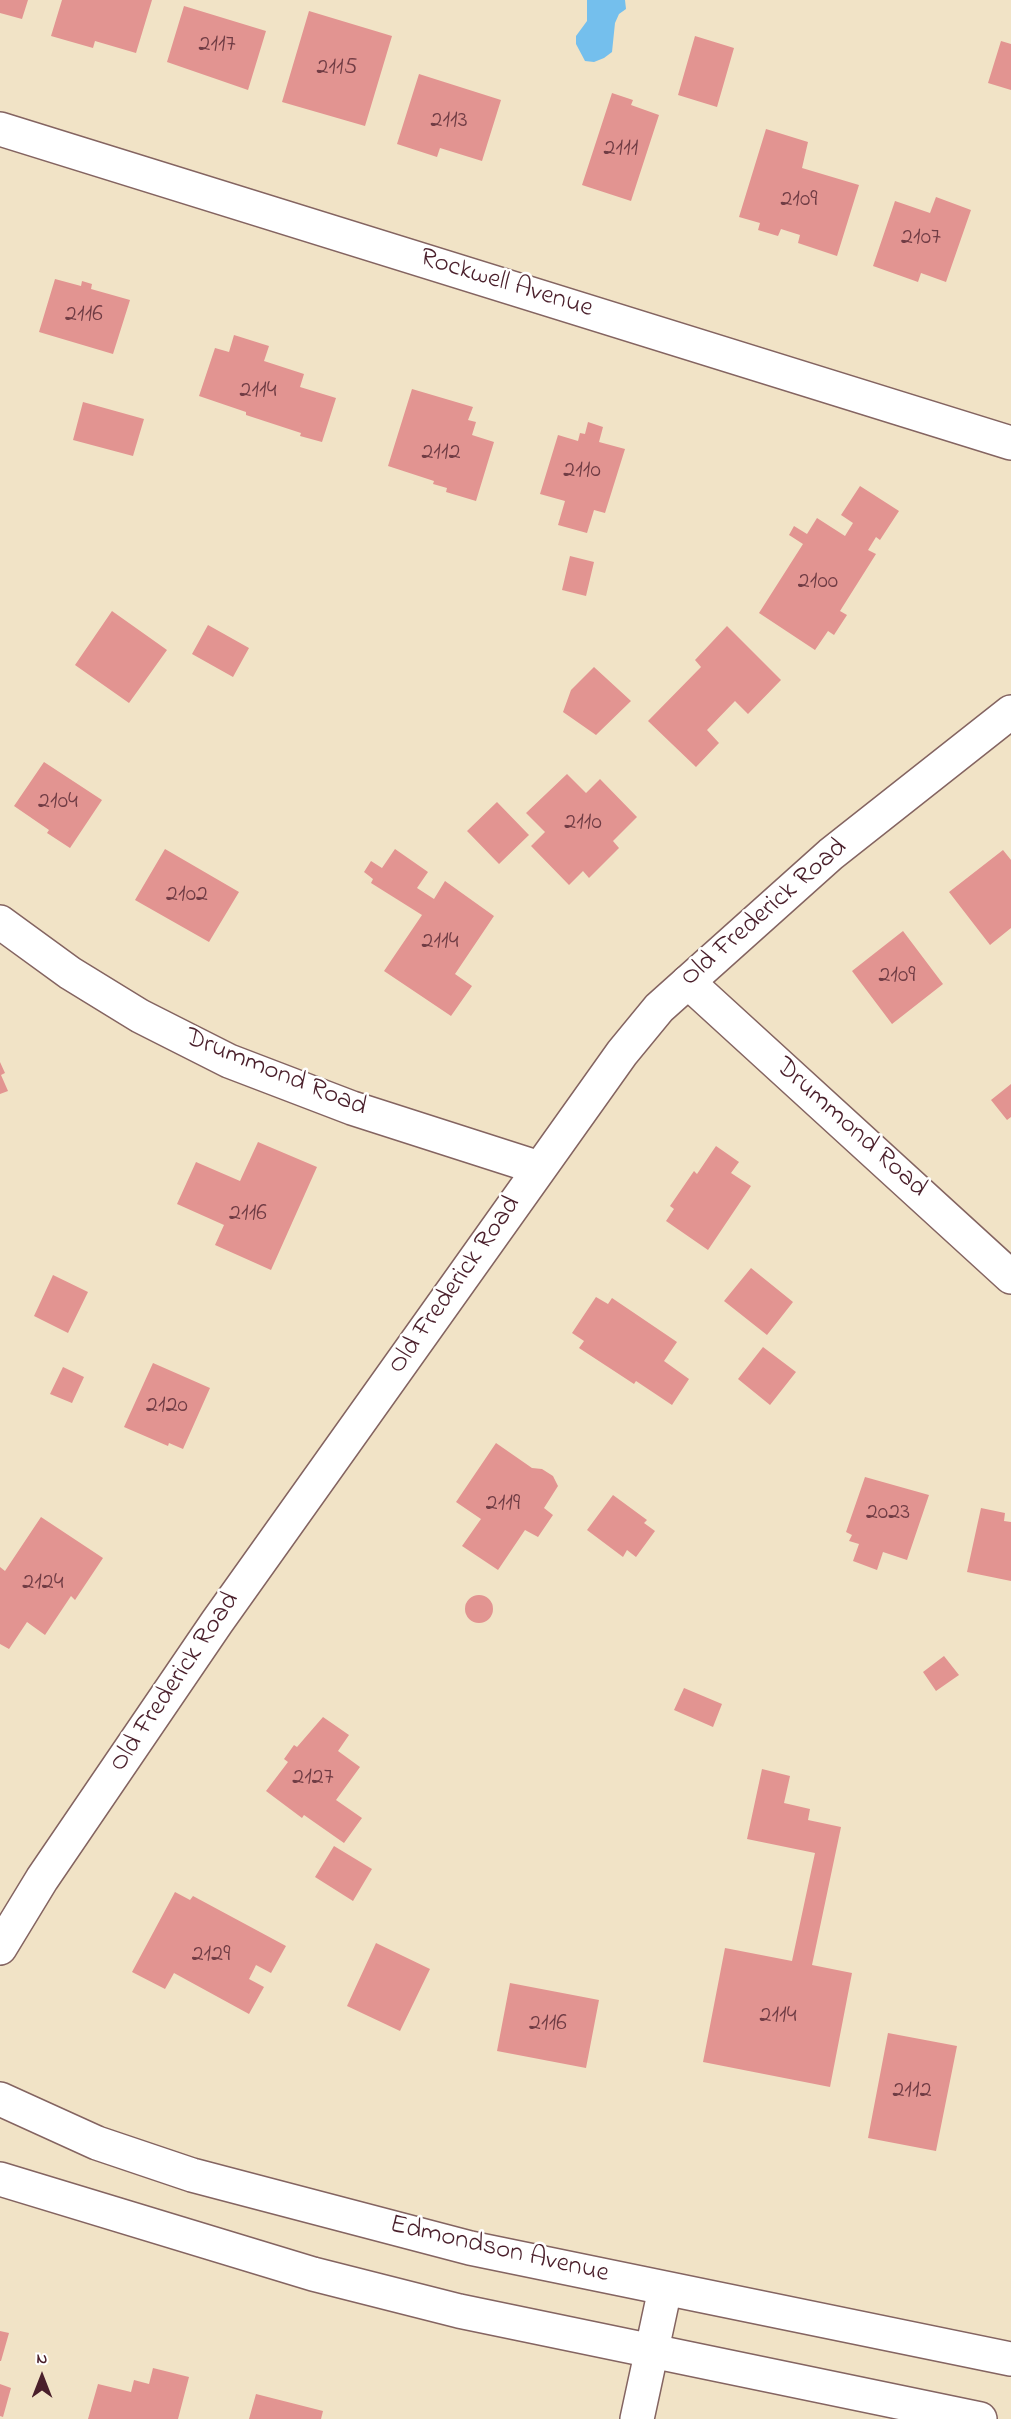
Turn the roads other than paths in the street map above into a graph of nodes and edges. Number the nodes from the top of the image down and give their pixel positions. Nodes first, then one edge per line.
1 (0, 129) edge
2 (1011, 443) edge
3 (1011, 712) edge
4 (0, 922) edge
5 (688, 982) junction
6 (539, 1168) junction
7 (1011, 1277) edge
8 (0, 1948) edge
9 (0, 2099) edge
10 (0, 2179) edge
11 (665, 2289) junction
12 (650, 2350) junction
13 (1011, 2359) edge
14 (637, 2419) edge
15 (980, 2419) edge

1 - 2 street, Rockwell Avenue
3 - 5 street, Old Frederick Road
4 - 6 street, Drummond Road
5 - 6 street, Old Frederick Road
5 - 7 street, Drummond Road
6 - 8 street, Old Frederick Road
9 - 11 street, Edmondson Avenue
10 - 12 street
11 - 12 street
11 - 13 street, Edmondson Avenue
12 - 14 street
12 - 15 street

